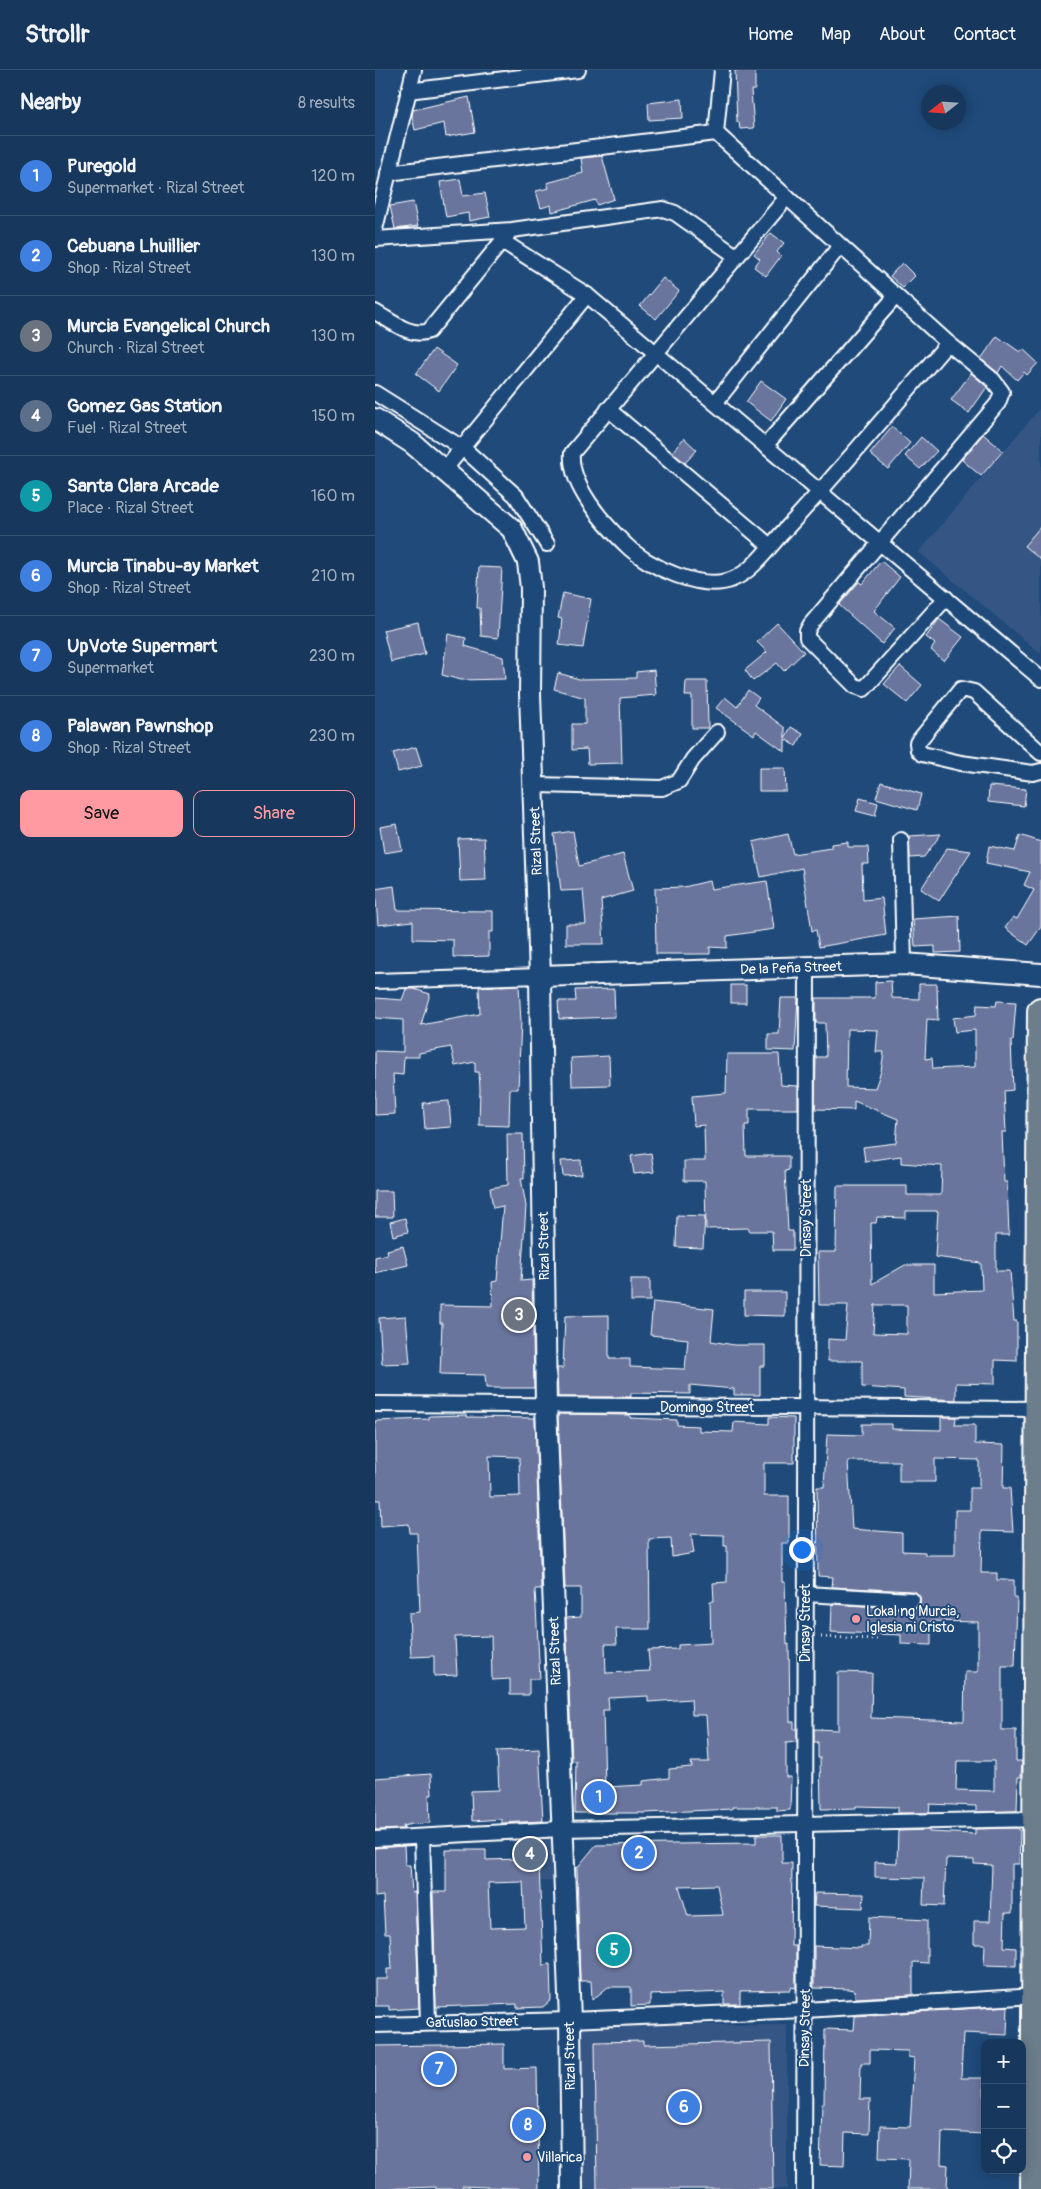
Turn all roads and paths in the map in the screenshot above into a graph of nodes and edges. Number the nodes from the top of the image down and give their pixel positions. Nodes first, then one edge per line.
1 (414, 70) edge
2 (579, 70) edge
3 (722, 70) edge
4 (408, 91) junction
5 (716, 133) junction
6 (388, 173) junction
7 (787, 197) junction
8 (375, 228) edge
9 (512, 230) junction
10 (375, 239) edge
11 (502, 241) junction
12 (841, 246) junction
13 (736, 256) junction
14 (587, 295) junction
15 (895, 296) junction
16 (375, 312) edge
17 (947, 343) junction
18 (655, 352) junction
19 (375, 393) edge
20 (715, 403) junction
21 (608, 409) junction
22 (375, 419) edge
23 (765, 446) junction
24 (464, 449) junction
25 (444, 470) junction
26 (821, 492) junction
27 (880, 542) junction
28 (547, 544) dead end
29 (770, 546) junction
30 (946, 598) junction
31 (1041, 679) edge
32 (717, 732) dead end
33 (1041, 753) edge
34 (1041, 771) edge
35 (535, 785) junction
36 (901, 840) dead end
37 (904, 964) junction
38 (807, 967) junction
39 (1041, 974) edge
40 (540, 976) junction
41 (375, 981) edge
42 (1041, 1011) edge
43 (375, 1404) edge
44 (546, 1406) junction
45 (804, 1408) junction
46 (1040, 1409) junction
47 (805, 1594) junction
48 (912, 1600) dead end
49 (1039, 1612) edge
50 (805, 1636) junction
51 (877, 1639) dead end
52 (1038, 1819) edge
53 (807, 1823) junction
54 (561, 1829) junction
55 (422, 1837) junction
56 (375, 1839) edge
57 (1039, 1967) edge
58 (1036, 1996) junction
59 (805, 2010) junction
60 (570, 2020) junction
61 (427, 2022) junction
62 (375, 2025) edge
63 (1038, 2153) edge
64 (571, 2189) edge
65 (803, 2189) edge
66 (1034, 2189) edge

1 - 4 street
2 - 4 street
3 - 5 street
4 - 6 street
5 - 6 street
5 - 7 street
6 - 8 street
7 - 12 street
7 - 13 street
9 - 10 street
9 - 11 street
9 - 13 street
11 - 14 street
11 - 16 street
12 - 15 street
12 - 20 street
13 - 18 street
14 - 18 street
14 - 24 street
15 - 17 street
15 - 23 street
17 - 26 street
17 - 27 street
18 - 20 street
18 - 21 street
19 - 24 street
20 - 23 street
21 - 29 street
21 - 29 street
22 - 25 street, Rizal Street
23 - 26 street
24 - 25 street
24 - 28 street
25 - 35 street, Rizal Street
26 - 27 street
26 - 29 street
27 - 30 street
27 - 30 street
30 - 31 street
32 - 35 street
33 - 34 street
35 - 40 street, Rizal Street
36 - 37 street
37 - 38 street, De la Peña Street
37 - 39 street, De la Peña Street
38 - 40 street, De la Peña Street
38 - 45 street, Dinsay Street
40 - 41 street
40 - 44 street, Rizal Street
42 - 46 highway
43 - 44 street, Domingo Street
44 - 45 street, Domingo Street
44 - 54 street, Rizal Street
45 - 46 street, Domingo Street
45 - 47 street, Dinsay Street
46 - 49 highway
47 - 48 street
47 - 50 street, Dinsay Street
49 - 52 highway
50 - 51 path
50 - 53 street, Dinsay Street
52 - 53 street
52 - 57 highway
53 - 54 street
53 - 59 street, Dinsay Street
54 - 55 street
54 - 60 street, Rizal Street
55 - 56 street
55 - 61 street
57 - 58 highway
58 - 59 street, Gatuslao Street
58 - 63 highway
59 - 60 street, Gatuslao Street
59 - 65 street, Dinsay Street
60 - 61 street, Gatuslao Street
60 - 64 street, Rizal Street
61 - 62 street, Gatuslao Street
63 - 66 highway

